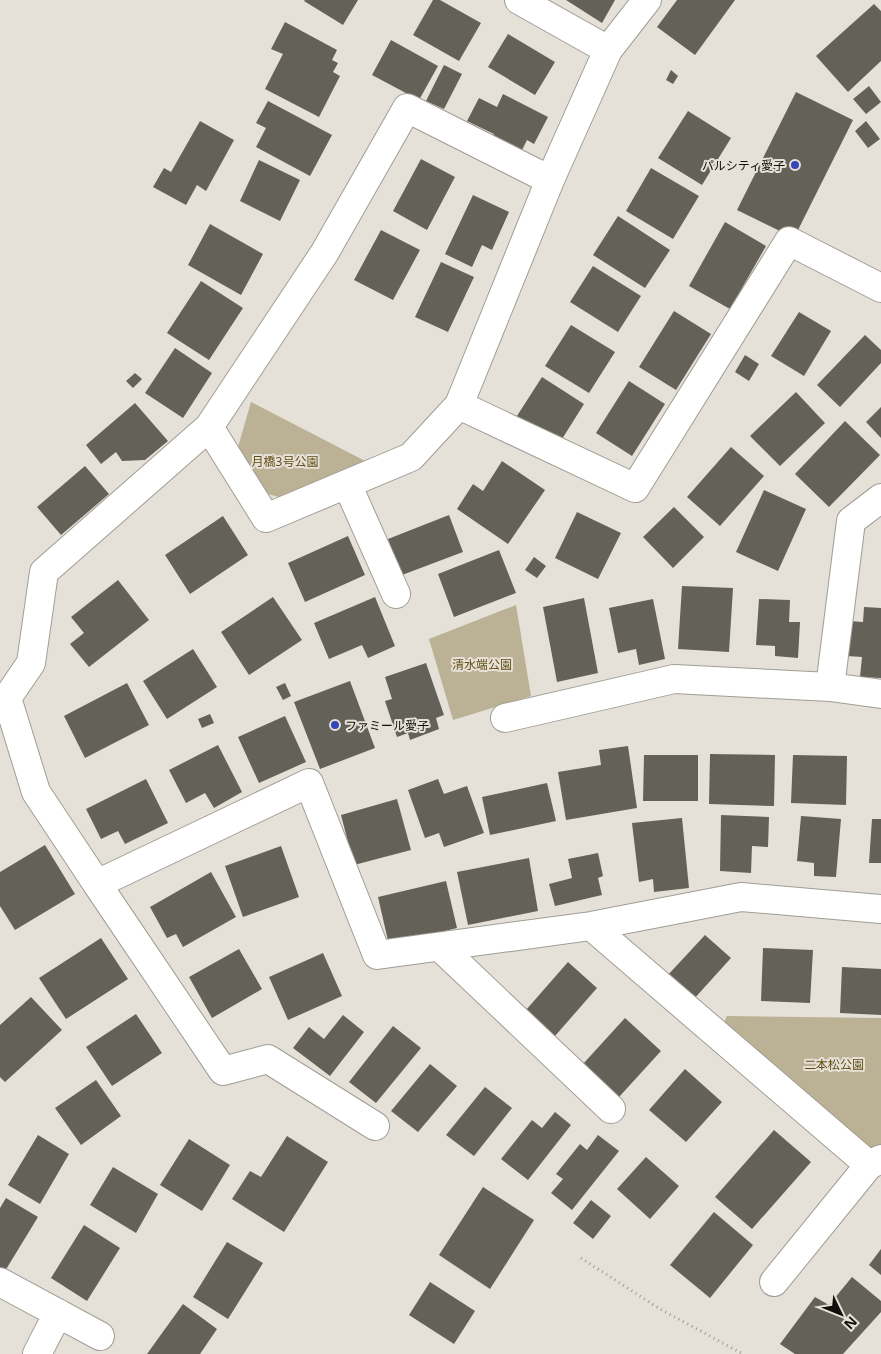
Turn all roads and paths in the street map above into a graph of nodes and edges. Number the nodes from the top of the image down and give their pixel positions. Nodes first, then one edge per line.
1 (519, 0) edge
2 (647, 0) edge
3 (608, 50) junction
4 (550, 180) junction
5 (881, 288) edge
6 (459, 405) junction
7 (209, 427) junction
8 (347, 484) junction
9 (881, 498) edge
10 (396, 594) dead end
11 (830, 687) junction
12 (881, 694) edge
13 (4, 698) edge
14 (505, 718) dead end
15 (97, 884) junction
16 (881, 909) edge
17 (591, 926) junction
18 (440, 947) junction
19 (611, 1109) dead end
20 (375, 1126) dead end
21 (875, 1162) edge
22 (581, 1258) dead end
23 (0, 1282) edge
24 (774, 1282) dead end
25 (58, 1313) junction
26 (100, 1336) dead end
27 (37, 1354) edge
28 (743, 1354) edge

1 - 3 street
2 - 3 street
3 - 4 street
4 - 6 street
4 - 7 street
5 - 6 street
6 - 8 street
7 - 8 street
7 - 13 street
8 - 10 street
9 - 11 street
11 - 12 street
11 - 14 street
13 - 15 street
15 - 18 street
15 - 20 street
16 - 17 street
17 - 18 street
17 - 21 street
18 - 19 street
21 - 24 street
22 - 28 path
23 - 25 street
25 - 26 street
25 - 27 street

